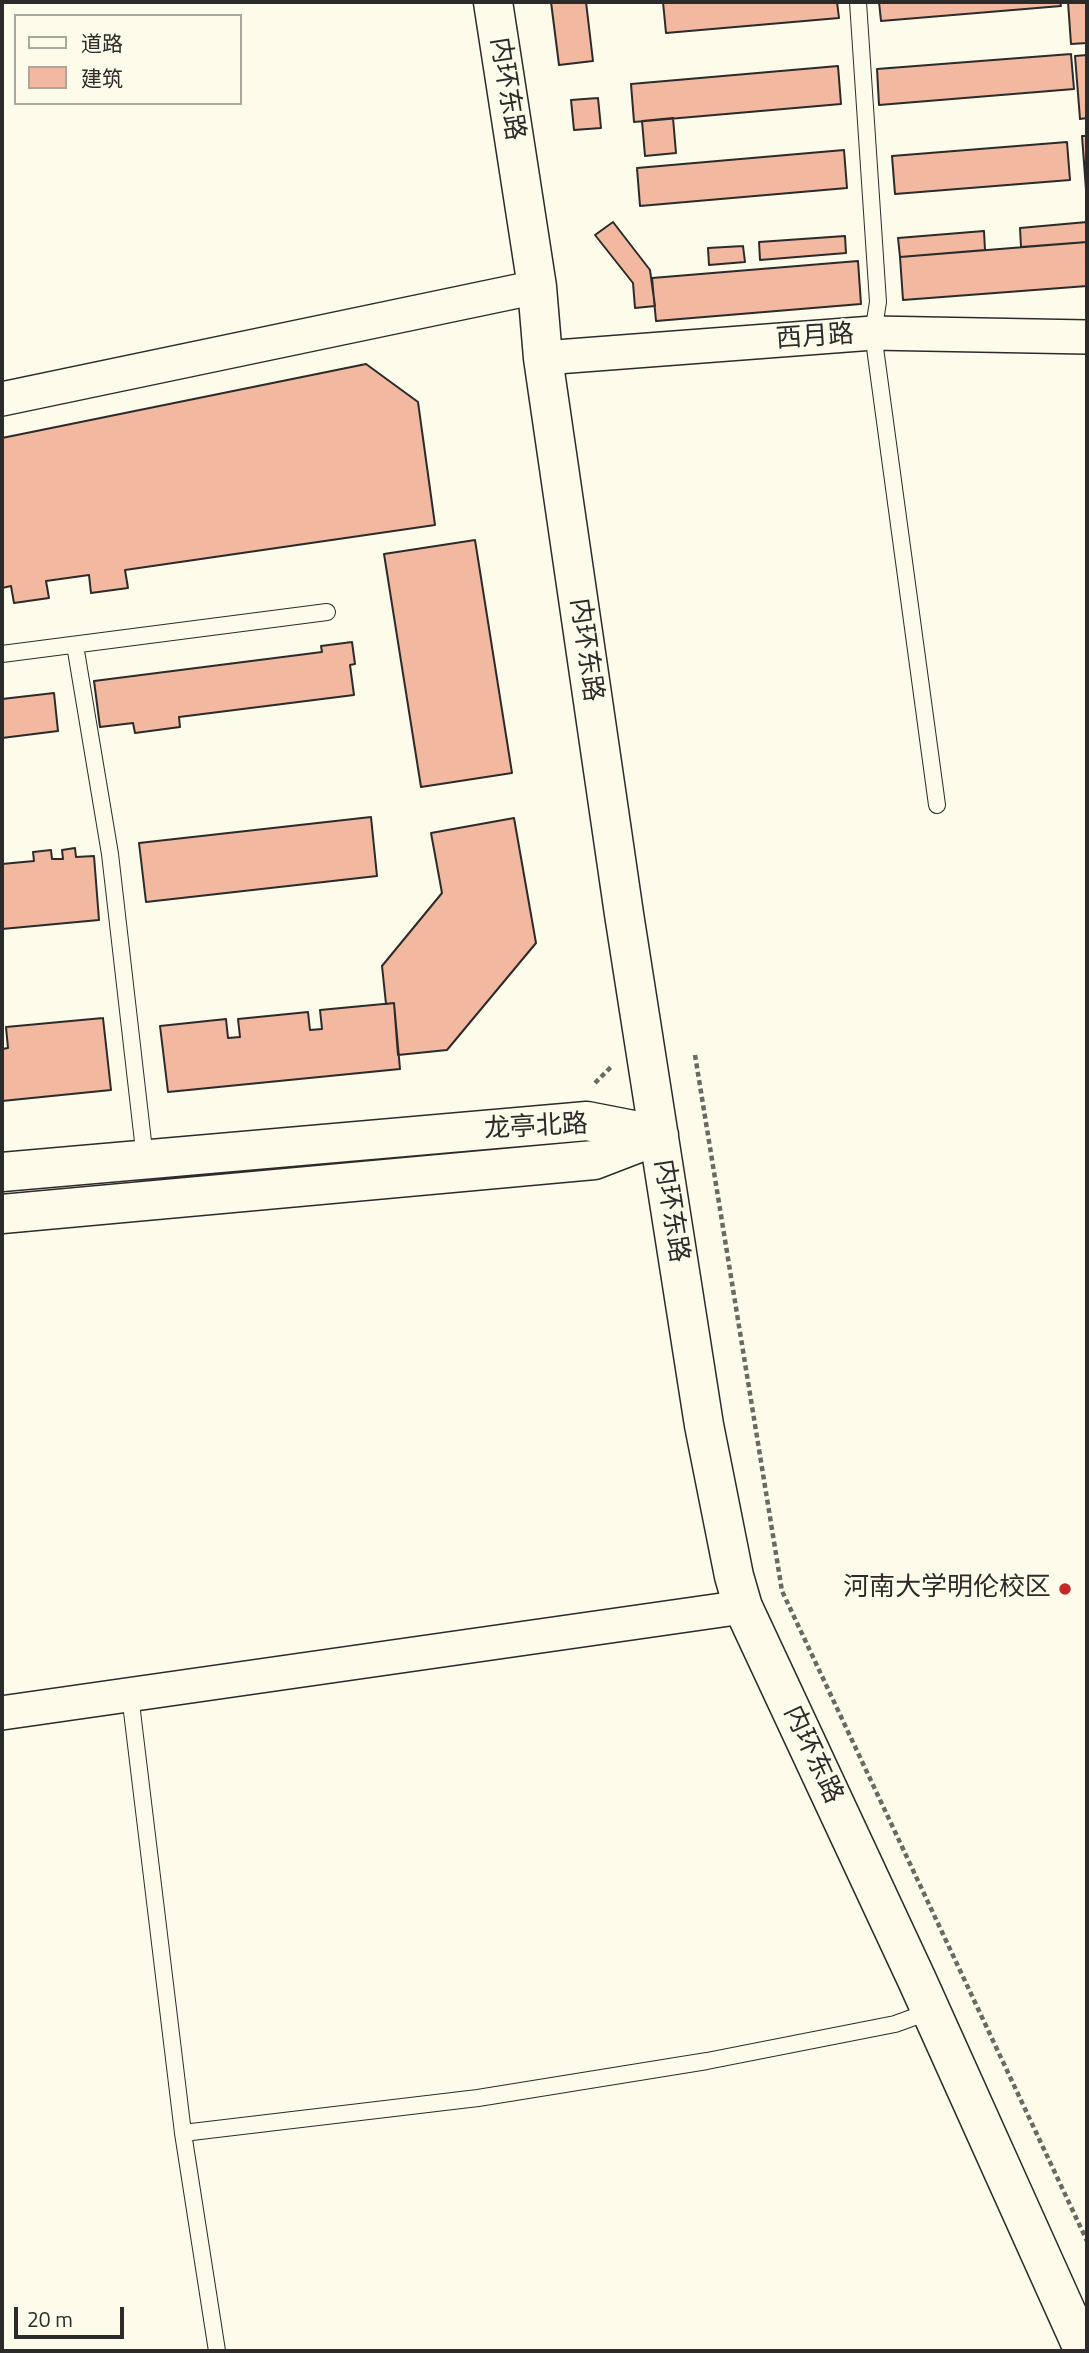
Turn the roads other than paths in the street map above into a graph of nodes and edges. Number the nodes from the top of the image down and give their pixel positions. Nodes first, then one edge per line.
1 (493, 2) edge
2 (858, 2) edge
3 (537, 287) junction
4 (873, 333) junction
5 (1087, 337) edge
6 (543, 358) junction
7 (2, 399) edge
8 (327, 612) dead end
9 (75, 645) junction
10 (2, 654) edge
11 (937, 805) dead end
12 (659, 1135) junction
13 (145, 1160) junction
14 (2, 1172) edge
15 (2, 1214) edge
16 (743, 1607) junction
17 (130, 1695) junction
18 (2, 1713) edge
19 (930, 2011) junction
20 (183, 2133) junction
21 (217, 2351) edge
22 (1084, 2351) edge

1 - 3 street, 内环东路
2 - 4 lane
3 - 6 street, 内环东路
3 - 7 street
4 - 5 street, 西月路
4 - 6 street, 西月路
4 - 11 lane
6 - 12 street, 内环东路
8 - 9 lane
9 - 10 lane
9 - 13 lane
12 - 13 street, 龙亭北路
12 - 15 street, 龙亭北路
12 - 16 street, 内环东路
13 - 14 street, 龙亭北路
16 - 17 street
16 - 19 street, 内环东路
17 - 18 street
17 - 20 lane
19 - 20 lane
19 - 22 street, 内环东路
20 - 21 lane

